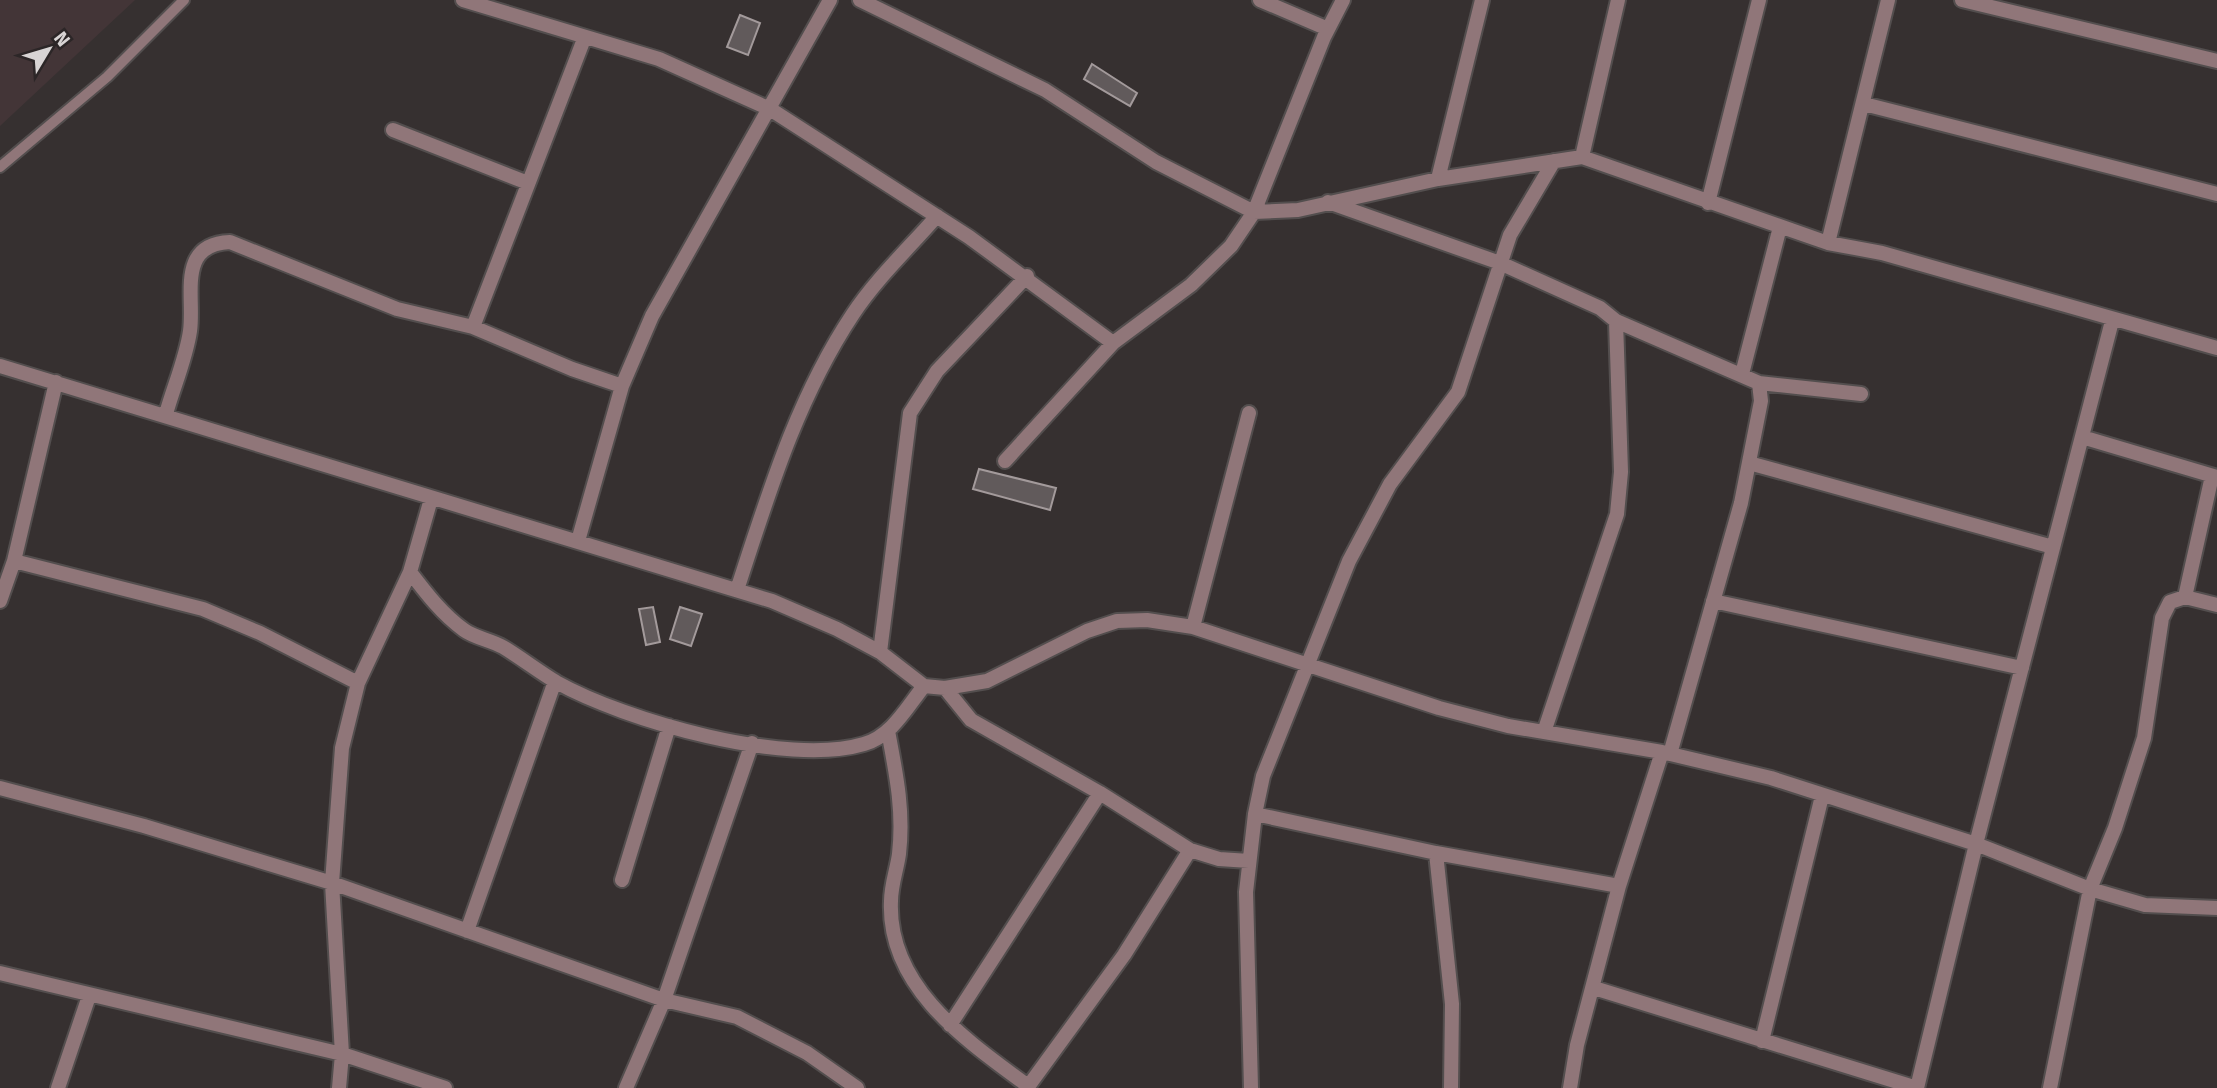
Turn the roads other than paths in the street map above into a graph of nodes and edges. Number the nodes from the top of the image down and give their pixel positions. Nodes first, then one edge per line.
1 (184, 0) edge
2 (463, 0) edge
3 (830, 0) edge
4 (860, 0) edge
5 (1260, 0) edge
6 (1343, 0) edge
7 (1482, 0) edge
8 (1618, 0) edge
9 (1759, 0) edge
10 (1888, 0) edge
11 (1962, 0) edge
12 (1328, 29) junction
13 (584, 39) junction
14 (2217, 61) edge
15 (1864, 104) junction
16 (770, 109) junction
17 (393, 130) dead end
18 (1582, 157) junction
19 (1554, 161) junction
20 (0, 167) edge
21 (1438, 179) junction
22 (528, 183) junction
23 (2217, 194) edge
24 (1327, 202) junction
25 (1708, 203) junction
26 (1254, 212) junction
27 (937, 216) junction
28 (1780, 227) junction
29 (1828, 243) junction
30 (1500, 263) junction
31 (1027, 276) junction
32 (1616, 321) junction
33 (2112, 321) junction
34 (473, 327) junction
35 (1113, 343) junction
36 (2217, 348) edge
37 (0, 366) edge
38 (1742, 373) junction
39 (56, 382) junction
40 (1759, 383) junction
41 (622, 386) junction
42 (1861, 394) dead end
43 (1249, 413) dead end
44 (166, 414) junction
45 (2082, 437) junction
46 (1005, 461) dead end
47 (1749, 463) junction
48 (2214, 477) edge
49 (431, 499) junction
50 (578, 541) junction
51 (2053, 547) junction
52 (14, 561) junction
53 (410, 572) junction
54 (737, 590) junction
55 (2185, 597) junction
56 (0, 600) edge
57 (1713, 601) junction
58 (2217, 605) edge
59 (1192, 627) junction
60 (880, 652) junction
61 (1309, 667) junction
62 (2022, 668) junction
63 (555, 681) junction
64 (358, 682) junction
65 (924, 686) junction
66 (945, 688) junction
67 (669, 726) junction
68 (888, 732) junction
69 (1544, 732) junction
70 (752, 743) junction
71 (1666, 753) junction
72 (0, 788) edge
73 (1100, 793) junction
74 (1822, 796) junction
75 (1255, 814) junction
76 (1976, 844) junction
77 (1190, 850) junction
78 (1436, 853) junction
79 (1249, 861) junction
80 (622, 880) dead end
81 (332, 883) junction
82 (1619, 886) junction
83 (2090, 889) junction
84 (2217, 908) edge
85 (467, 931) junction
86 (0, 973) edge
87 (1594, 988) junction
88 (89, 996) junction
89 (664, 1000) junction
90 (950, 1025) junction
91 (1762, 1041) junction
92 (342, 1054) junction
93 (855, 1087) edge
94 (1028, 1087) edge
95 (58, 1088) edge
96 (338, 1088) edge
97 (446, 1088) edge
98 (626, 1088) edge
99 (1251, 1088) edge
100 (1451, 1088) edge
101 (1570, 1088) edge
102 (2050, 1088) edge

1 - 20 lane
2 - 13 street
3 - 16 street
4 - 26 street
5 - 12 street
6 - 12 street
7 - 21 street
8 - 18 street
9 - 25 street
10 - 15 street
11 - 14 street
12 - 26 street
13 - 16 street
13 - 22 street
15 - 23 street
15 - 29 street
16 - 27 street
16 - 41 street
17 - 22 street
18 - 19 street
18 - 25 street
19 - 21 street
19 - 30 street
21 - 24 street
22 - 34 street
24 - 26 street
24 - 30 street
25 - 28 street
26 - 35 street
27 - 31 street
27 - 54 street
28 - 29 street
28 - 38 street
29 - 33 street
30 - 32 street
30 - 61 street
31 - 35 street
31 - 60 street
32 - 38 street
32 - 69 street
33 - 36 street
33 - 45 street
34 - 41 street
34 - 44 street
35 - 46 street
37 - 39 street
38 - 40 street
39 - 44 street
39 - 52 street
40 - 42 street
40 - 47 street
41 - 50 street
43 - 59 street
44 - 49 street
45 - 48 street
45 - 51 street
47 - 51 street
47 - 57 street
48 - 55 street
49 - 50 street
49 - 53 street
50 - 54 street
51 - 62 street
52 - 56 street
52 - 64 street
53 - 63 street
53 - 64 street
54 - 60 street
55 - 58 street
55 - 83 street
57 - 62 street
57 - 71 street
59 - 61 street
59 - 66 street
60 - 65 street
61 - 69 street
61 - 75 street
62 - 76 street
63 - 67 street
63 - 85 street
64 - 81 street
65 - 66 street
65 - 68 street
66 - 73 street
67 - 70 street
67 - 80 street
68 - 70 street
68 - 90 street
69 - 71 street
70 - 89 street
71 - 74 street
71 - 82 street
72 - 81 street
73 - 77 street
73 - 90 street
74 - 76 street
74 - 91 street
75 - 78 street
75 - 79 street
76 - 83 street
76 - 91 street
77 - 79 street
77 - 94 street
78 - 82 street
78 - 100 street
79 - 99 street
81 - 85 street
81 - 92 street
82 - 87 street
83 - 84 street
83 - 102 street
85 - 89 street
86 - 88 street
87 - 91 street
87 - 101 street
88 - 92 street
88 - 95 street
89 - 93 street
89 - 98 street
90 - 94 street
92 - 96 street
92 - 97 street

